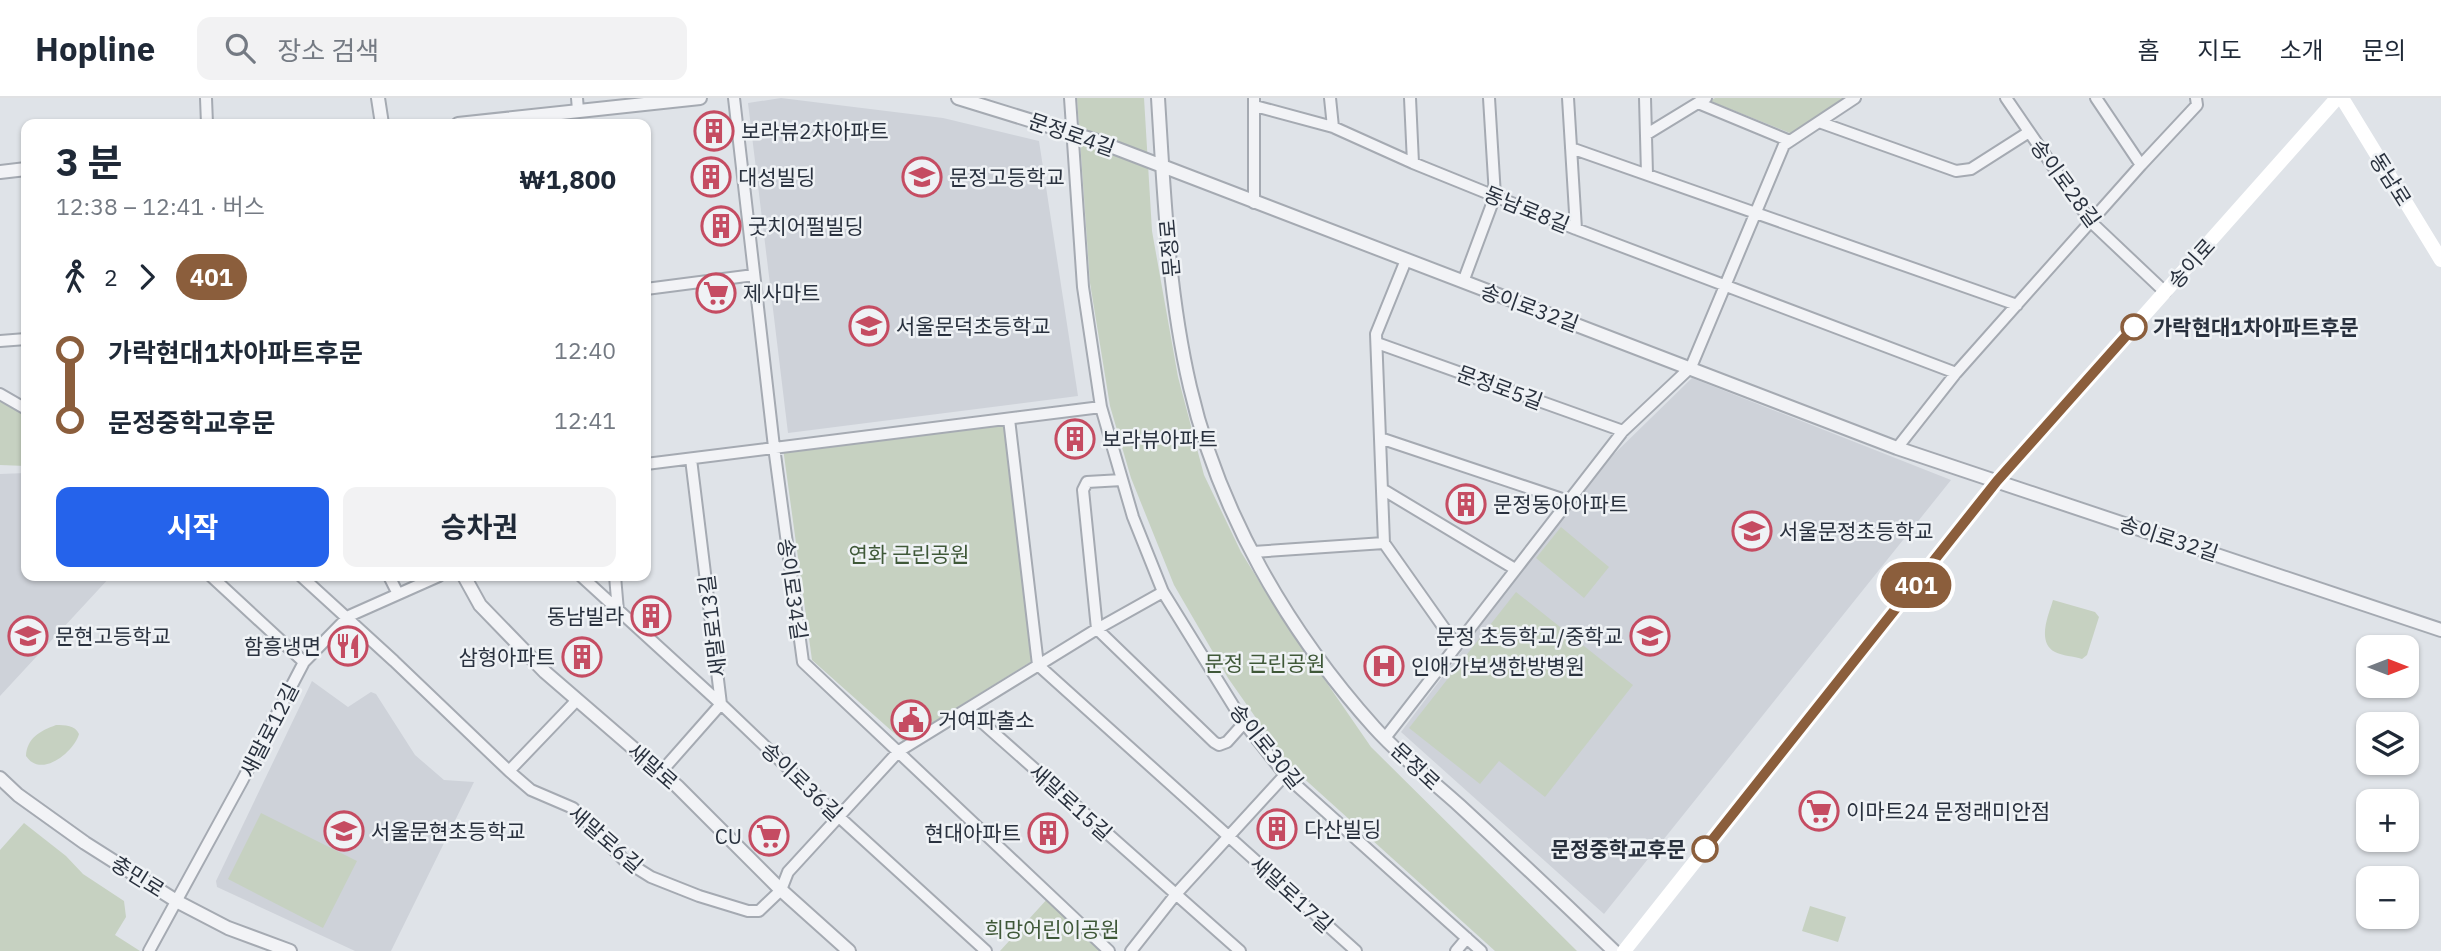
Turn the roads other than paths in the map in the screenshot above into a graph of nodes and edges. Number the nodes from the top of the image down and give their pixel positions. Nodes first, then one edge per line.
1 (206, 98) edge
2 (378, 98) edge
3 (700, 98) edge
4 (734, 98) edge
5 (958, 98) edge
6 (1070, 98) edge
7 (1158, 98) edge
8 (1330, 98) edge
9 (1410, 98) edge
10 (1489, 98) edge
11 (1568, 98) edge
12 (1645, 98) edge
13 (1855, 98) edge
14 (2006, 98) edge
15 (2096, 98) edge
16 (2340, 98) edge
17 (1702, 100) edge
18 (979, 101) edge
19 (2196, 101) edge
20 (1254, 102) edge
21 (578, 104) edge
22 (207, 119) edge
23 (381, 119) edge
24 (502, 119) edge
25 (1819, 122) junction
26 (1332, 127) junction
27 (2029, 132) junction
28 (1072, 133) junction
29 (1647, 134) junction
30 (1790, 141) junction
31 (1571, 148) junction
32 (1413, 163) junction
33 (2141, 164) junction
34 (1163, 167) junction
35 (21, 170) edge
36 (0, 172) edge
37 (1647, 174) junction
38 (1495, 196) junction
39 (1254, 203) junction
40 (1755, 212) junction
41 (2091, 222) junction
42 (1576, 229) junction
43 (1406, 260) junction
44 (2441, 260) edge
45 (754, 275) junction
46 (1463, 282) junction
47 (1724, 285) junction
48 (651, 288) edge
49 (2165, 292) junction
50 (2017, 305) junction
51 (21, 339) edge
52 (0, 341) edge
53 (1377, 343) junction
54 (1691, 368) junction
55 (1956, 373) junction
56 (0, 394) edge
57 (21, 406) edge
58 (1101, 407) junction
59 (1009, 419) junction
60 (1623, 431) junction
61 (1380, 438) junction
62 (774, 447) junction
63 (1896, 448) junction
64 (691, 458) junction
65 (651, 463) edge
66 (1122, 480) junction
67 (1997, 481) junction
68 (1382, 489) junction
69 (1568, 500) junction
70 (1384, 543) junction
71 (1253, 552) junction
72 (1515, 569) junction
73 (216, 581) edge
74 (306, 581) edge
75 (391, 581) edge
76 (428, 581) edge
77 (467, 581) edge
78 (586, 581) edge
79 (615, 581) edge
80 (1163, 592) junction
81 (398, 594) junction
82 (618, 611) junction
83 (347, 618) junction
84 (1097, 629) junction
85 (2441, 630) edge
86 (1456, 645) junction
87 (304, 662) junction
88 (1038, 665) junction
89 (577, 700) junction
90 (721, 704) junction
91 (967, 709) junction
92 (1244, 723) junction
93 (1385, 738) junction
94 (898, 751) junction
95 (509, 771) junction
96 (661, 772) junction
97 (1285, 775) junction
98 (0, 778) edge
99 (838, 816) junction
100 (1229, 836) junction
101 (781, 890) junction
102 (1176, 894) junction
103 (178, 901) junction
104 (1467, 938) junction
105 (149, 951) edge
106 (290, 951) edge
107 (849, 951) edge
108 (986, 951) edge
109 (1110, 951) edge
110 (1131, 951) edge
111 (1240, 951) edge
112 (1356, 951) edge
113 (1456, 951) edge
114 (1481, 951) edge
115 (1614, 951) edge
116 (1624, 951) edge

1 - 22 street
2 - 23 street
3 - 21 street
4 - 45 street, 송이로34길
5 - 18 street, 문정로4길
6 - 28 street, 송이로30길
7 - 34 street, 문정로
8 - 26 street
9 - 32 street
10 - 38 street
11 - 31 street
12 - 29 street
13 - 25 street
14 - 27 street, 송이로28길
15 - 33 street
16 - 44 main road, 동남로
16 - 49 main road, 송이로
17 - 29 street
17 - 30 street
18 - 28 street, 문정로4길
19 - 33 street
20 - 26 street, 동남로8길
20 - 39 street
21 - 24 street
25 - 27 street
25 - 30 street
26 - 32 street, 동남로8길
27 - 41 street, 송이로28길
28 - 34 street, 문정로4길
28 - 58 street, 송이로30길
29 - 37 street
30 - 40 street
31 - 37 street
31 - 42 street
32 - 38 street, 동남로8길
33 - 41 street
34 - 39 street, 송이로32길
34 - 71 street, 문정로
35 - 36 street
37 - 40 street
38 - 42 street, 동남로8길
38 - 46 street
39 - 43 street, 송이로32길
40 - 47 street
40 - 50 street
41 - 49 street, 송이로28길
41 - 50 street
42 - 47 street, 동남로8길
43 - 46 street, 송이로32길
43 - 53 street
45 - 48 street
45 - 62 street, 송이로34길
46 - 54 street, 송이로32길
47 - 54 street
47 - 55 street, 동남로8길
49 - 67 main road, 송이로
50 - 55 street
51 - 52 street
53 - 60 street, 문정로5길
53 - 61 street
54 - 60 street
54 - 63 street, 송이로32길
55 - 63 street
56 - 57 street
58 - 59 street
58 - 66 street, 송이로30길
59 - 62 street
59 - 88 street
60 - 69 street
61 - 68 street
61 - 69 street
62 - 64 street
62 - 94 street, 송이로34길
63 - 67 street, 송이로32길
64 - 65 street
64 - 90 street, 새말로13길
66 - 80 street, 송이로30길
66 - 84 street
67 - 85 street, 송이로32길
67 - 116 main road, 송이로
68 - 70 street
68 - 72 street
69 - 72 street
70 - 71 street
70 - 86 street
71 - 93 street, 문정로
72 - 86 street
73 - 87 street
74 - 83 street, 새말로6길
75 - 81 street
76 - 81 street, 새말로12길
77 - 89 street, 새말로
78 - 82 street, 송이로36길
79 - 82 street
80 - 84 street
80 - 92 street, 송이로30길
81 - 83 street, 새말로12길
82 - 90 street, 송이로36길
83 - 87 street, 새말로12길
83 - 95 street, 새말로6길
84 - 88 street
84 - 92 street
86 - 93 street
87 - 103 street, 새말로12길
88 - 91 street
88 - 100 street
89 - 95 street
89 - 96 street, 새말로
90 - 96 street, 새말로13길
90 - 99 street, 송이로36길
91 - 94 street
91 - 102 street, 새말로15길
92 - 97 street, 송이로30길
93 - 115 street, 문정로
94 - 99 street
94 - 109 street, 송이로34길
95 - 101 street, 새말로6길
96 - 101 street, 새말로
97 - 100 street
97 - 104 street, 송이로30길
98 - 103 street, 충민로
99 - 101 street
99 - 108 street, 송이로36길
100 - 102 street
100 - 112 street, 새말로17길
101 - 107 street, 새말로
102 - 110 street
102 - 111 street
103 - 105 street, 새말로12길
103 - 106 street, 충민로
104 - 113 street
104 - 114 street, 송이로30길

